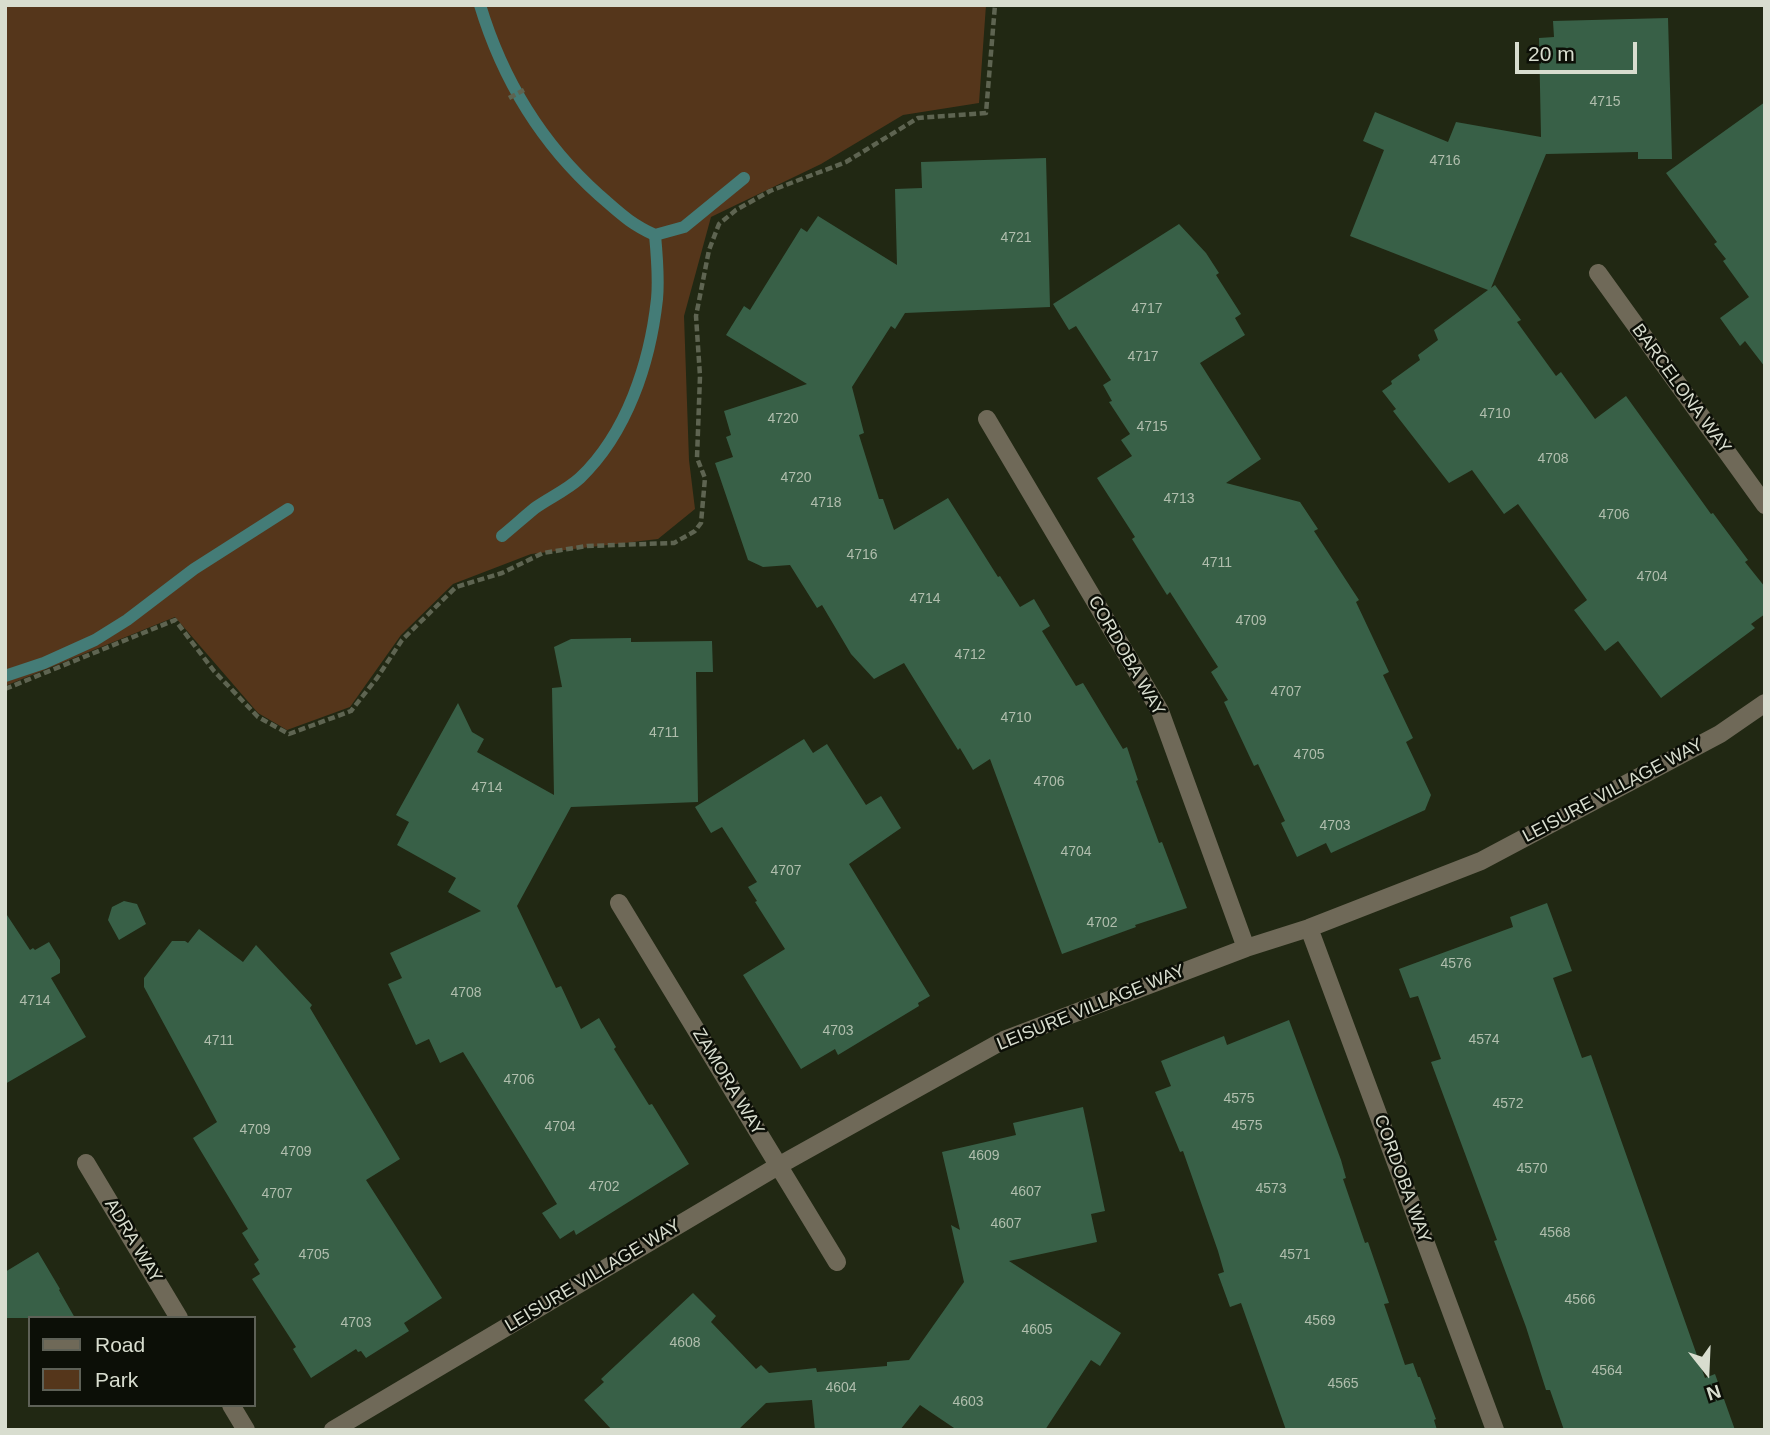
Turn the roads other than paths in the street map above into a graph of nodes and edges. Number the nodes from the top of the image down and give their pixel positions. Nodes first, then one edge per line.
1 (1598, 272) dead end
2 (987, 419) dead end
3 (1765, 505) edge
4 (1765, 703) edge
5 (619, 903) dead end
6 (1309, 928) junction
7 (1246, 948) junction
8 (86, 1163) dead end
9 (779, 1166) junction
10 (837, 1262) dead end
11 (178, 1316) edge
12 (232, 1407) edge
13 (246, 1430) edge
14 (333, 1430) edge
15 (1495, 1430) edge

1 - 3 street, BARCELONA WAY
2 - 7 street, CORDOBA WAY
4 - 6 street, LEISURE VILLAGE WAY
5 - 9 street, ZAMORA WAY
6 - 7 street, LEISURE VILLAGE WAY
6 - 15 street, CORDOBA WAY
7 - 9 street, LEISURE VILLAGE WAY
8 - 11 street, ADRA WAY
9 - 10 street, ZAMORA WAY
9 - 14 street, LEISURE VILLAGE WAY
12 - 13 street

